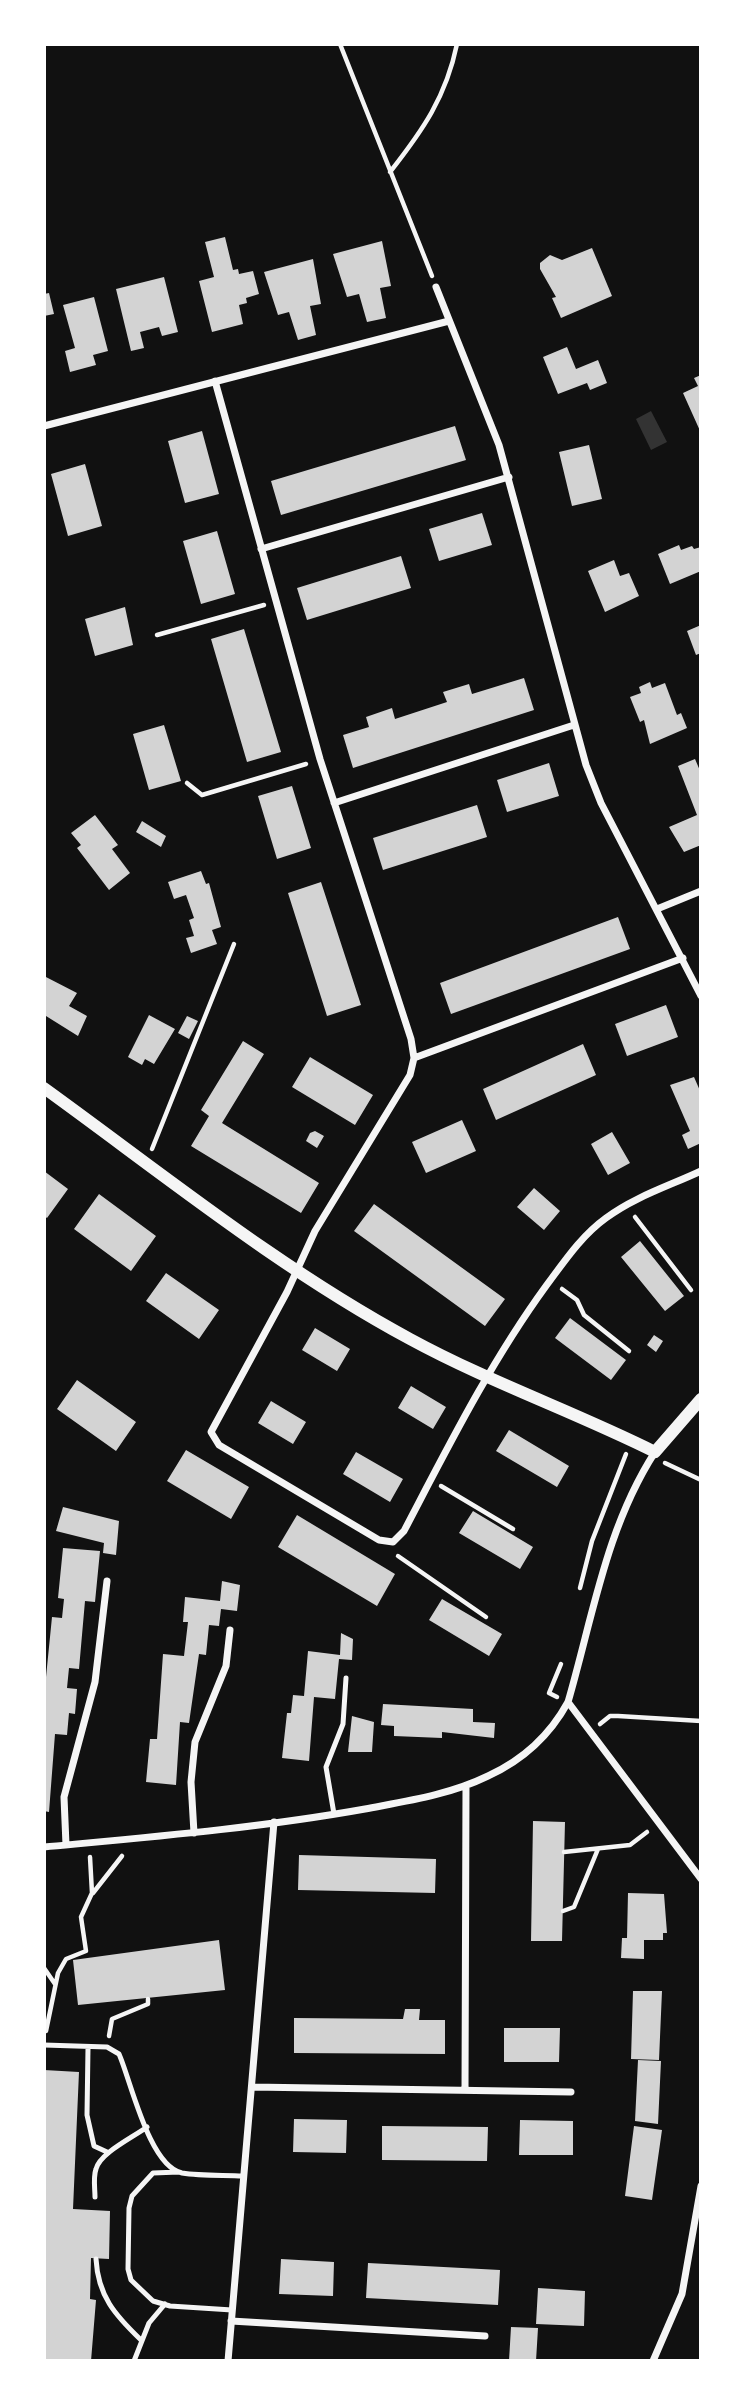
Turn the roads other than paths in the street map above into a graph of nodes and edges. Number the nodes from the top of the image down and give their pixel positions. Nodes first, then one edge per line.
1 (436, 287) road end
2 (450, 321) junction
3 (215, 381) junction
4 (44, 426) edge
5 (509, 477) junction
6 (261, 549) junction
7 (574, 725) junction
8 (334, 803) junction
9 (701, 891) edge
10 (657, 909) junction
11 (683, 958) junction
12 (701, 996) edge
13 (414, 1058) junction
14 (44, 1088) edge
15 (701, 1171) edge
16 (297, 1271) junction
17 (485, 1377) junction
18 (701, 1399) edge
19 (655, 1452) junction
20 (107, 1581) dead end
21 (230, 1630) dead end
22 (346, 1678) dead end
23 (568, 1702) junction
24 (466, 1786) junction
25 (334, 1814) junction
26 (274, 1822) junction
27 (194, 1833) junction
28 (66, 1845) junction
29 (44, 1847) edge
30 (701, 1879) edge
31 (44, 2043) edge
32 (88, 2048) junction
33 (252, 2087) junction
34 (465, 2090) junction
35 (570, 2092) dead end
36 (146, 2127) junction
37 (107, 2152) junction
38 (179, 2172) junction
39 (243, 2176) junction
40 (701, 2186) edge
41 (94, 2197) dead end
42 (96, 2259) dead end
43 (165, 2304) junction
44 (232, 2310) junction
45 (231, 2321) junction
46 (485, 2336) dead end
47 (141, 2340) junction
48 (134, 2361) edge
49 (228, 2361) edge
50 (653, 2361) edge

1 - 2 street
2 - 3 street
2 - 5 street
3 - 4 street
3 - 6 street
5 - 6 street
5 - 7 street
6 - 8 street
7 - 8 street
7 - 10 street
8 - 13 street
9 - 10 street
10 - 11 street
11 - 12 street
11 - 13 street
13 - 16 street
14 - 16 street
15 - 17 street
16 - 17 street
16 - 17 street
17 - 19 street
18 - 19 street
19 - 23 street
20 - 28 street
21 - 27 street
22 - 25 lane
23 - 24 street
23 - 30 street
24 - 25 street
24 - 34 street
25 - 26 street
26 - 27 street
26 - 33 street
27 - 28 street
28 - 29 street
31 - 32 lane
32 - 36 lane
32 - 37 lane
33 - 34 street
33 - 39 street
34 - 35 street
36 - 37 lane
36 - 38 lane
37 - 41 lane
38 - 39 lane
38 - 43 lane
39 - 44 street
40 - 50 street
42 - 47 lane
43 - 44 lane
43 - 47 lane
44 - 45 street
45 - 46 street
45 - 49 street
47 - 48 lane

